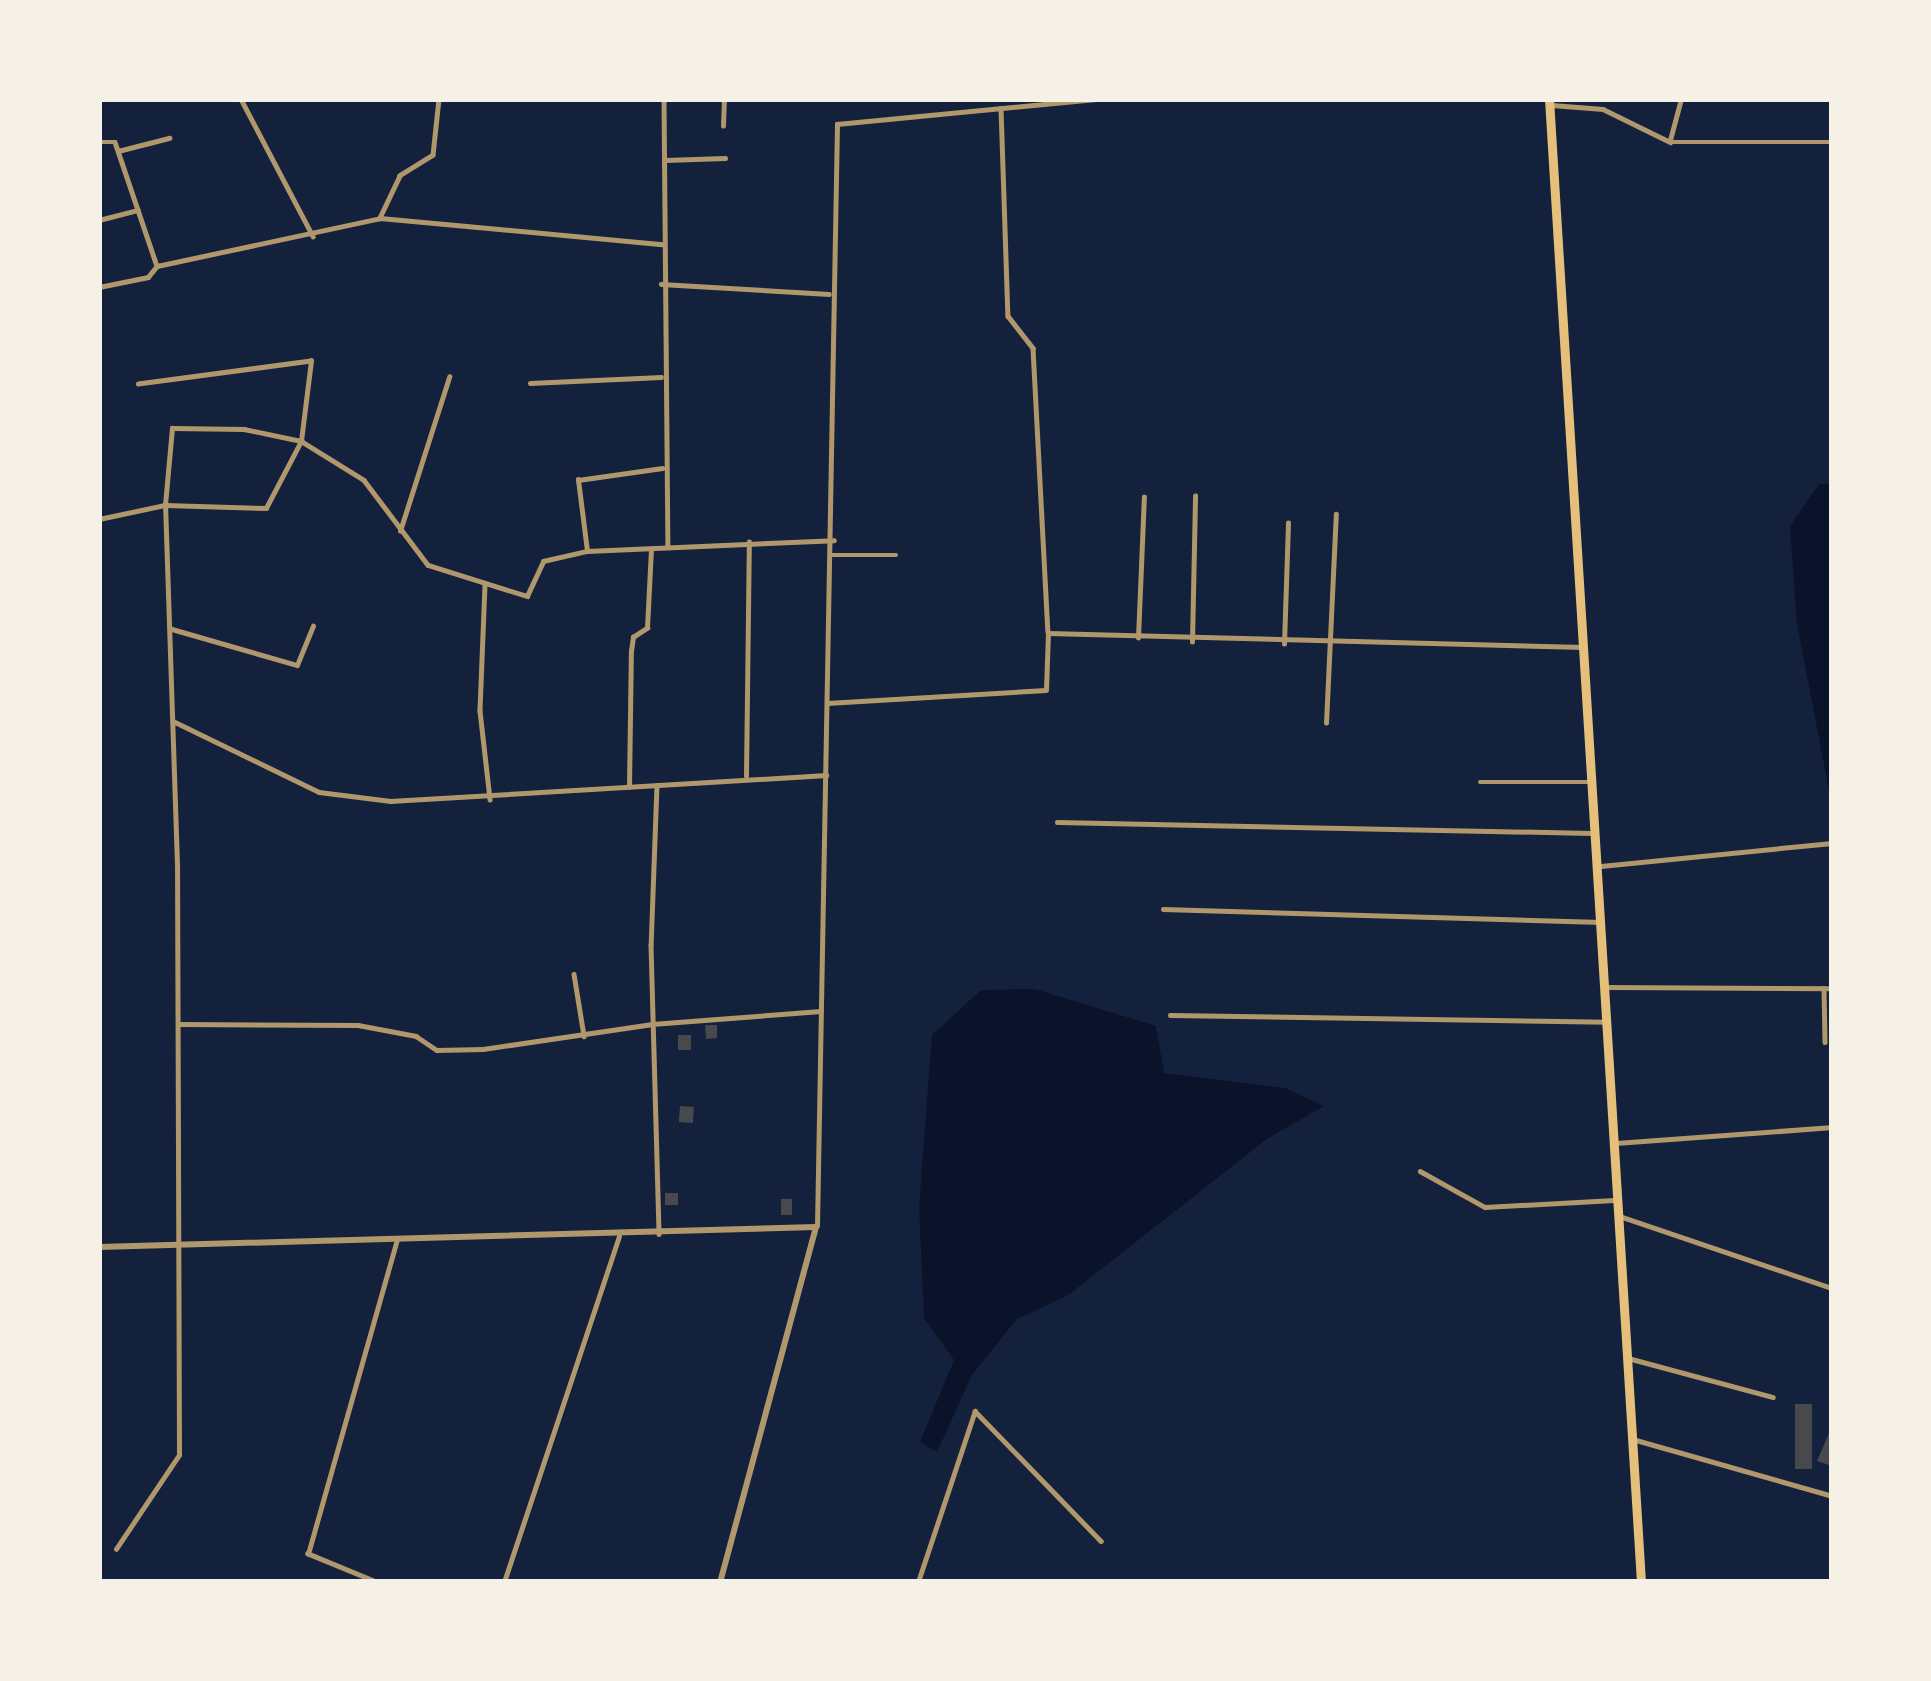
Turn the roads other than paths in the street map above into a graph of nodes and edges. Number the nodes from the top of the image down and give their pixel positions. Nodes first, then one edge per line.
1 (241, 99) edge
2 (439, 99) edge
3 (664, 99) edge
4 (724, 99) edge
5 (1096, 99) edge
6 (1681, 99) edge
7 (1549, 102) edge
8 (1001, 108) junction
9 (723, 126) dead end
10 (169, 138) dead end
11 (99, 142) edge
12 (1670, 142) junction
13 (1832, 142) edge
14 (118, 151) junction
15 (725, 158) dead end
16 (663, 160) junction
17 (138, 210) junction
18 (380, 218) junction
19 (99, 220) edge
20 (313, 236) junction
21 (662, 244) junction
22 (157, 266) junction
23 (661, 284) junction
24 (99, 287) edge
25 (830, 294) junction
26 (449, 377) dead end
27 (661, 377) junction
28 (530, 383) dead end
29 (139, 385) dead end
30 (301, 441) junction
31 (662, 468) junction
32 (1195, 496) dead end
33 (1144, 497) dead end
34 (165, 505) junction
35 (1336, 514) dead end
36 (99, 519) edge
37 (1288, 523) dead end
38 (400, 531) junction
39 (834, 540) junction
40 (749, 542) junction
41 (668, 548) junction
42 (651, 549) junction
43 (586, 551) junction
44 (833, 555) junction
45 (896, 555) dead end
46 (485, 585) junction
47 (171, 625) junction
48 (313, 626) dead end
49 (1048, 633) junction
50 (1138, 638) junction
51 (1192, 642) junction
52 (1284, 644) junction
53 (1333, 646) junction
54 (1584, 647) junction
55 (826, 703) junction
56 (173, 721) junction
57 (1326, 723) dead end
58 (826, 775) junction
59 (746, 777) junction
60 (1480, 782) dead end
61 (1594, 782) junction
62 (657, 785) junction
63 (629, 787) junction
64 (490, 799) junction
65 (1057, 822) dead end
66 (1598, 833) junction
67 (1832, 843) edge
68 (1601, 866) junction
69 (1163, 909) dead end
70 (1604, 922) junction
71 (574, 974) dead end
72 (1608, 987) junction
73 (1828, 988) edge
74 (820, 1011) junction
75 (1170, 1015) dead end
76 (1607, 1022) junction
77 (178, 1024) junction
78 (652, 1024) junction
79 (584, 1036) junction
80 (1826, 1042) dead end
81 (1832, 1127) edge
82 (1612, 1143) junction
83 (1420, 1171) dead end
84 (1616, 1200) junction
85 (1617, 1215) junction
86 (817, 1227) junction
87 (659, 1234) junction
88 (620, 1238) junction
89 (397, 1240) junction
90 (99, 1246) edge
91 (176, 1247) junction
92 (1832, 1288) edge
93 (1626, 1358) junction
94 (1773, 1396) dead end
95 (1631, 1438) junction
96 (1832, 1496) edge
97 (1101, 1541) dead end
98 (116, 1549) dead end
99 (376, 1582) edge
100 (504, 1582) edge
101 (720, 1582) edge
102 (917, 1582) edge
103 (1641, 1582) edge

1 - 20 street
2 - 18 street
3 - 16 street
4 - 9 street
5 - 8 street
6 - 12 street
7 - 12 street
7 - 54 highway
8 - 25 street
8 - 49 street
10 - 14 street
11 - 14 street
12 - 13 street
14 - 17 street
15 - 16 street
16 - 21 street
17 - 19 street
17 - 22 street
18 - 20 street
18 - 21 street
20 - 22 street
21 - 23 street
22 - 24 street
23 - 25 street
23 - 27 street
25 - 39 street
26 - 38 street
27 - 28 street
27 - 31 street
29 - 30 street
30 - 34 street
30 - 34 street
30 - 38 street
31 - 41 street
31 - 43 street
32 - 51 street
33 - 50 street
34 - 36 street
34 - 47 street
35 - 53 street
37 - 52 street
38 - 46 street
39 - 40 street
39 - 44 street
40 - 41 street
40 - 59 street
41 - 42 street
42 - 43 street
42 - 63 street
43 - 46 street
44 - 45 street
44 - 55 street
46 - 64 street
47 - 48 street
47 - 56 street
49 - 50 street
49 - 55 street
50 - 51 street
51 - 52 street
52 - 53 street
53 - 54 street
53 - 57 street
54 - 61 highway
55 - 58 street
56 - 64 street
56 - 77 street
58 - 59 street
58 - 74 street
59 - 62 street
60 - 61 street
61 - 66 highway
62 - 63 street
62 - 78 street
63 - 64 street
65 - 66 street
66 - 68 highway
67 - 68 street
68 - 70 highway
69 - 70 street
70 - 72 highway
71 - 79 street
72 - 73 street
72 - 76 highway
73 - 80 street
74 - 78 street
74 - 86 street
75 - 76 street
76 - 82 highway
77 - 79 street
77 - 91 street
78 - 79 street
78 - 87 street
81 - 82 street
82 - 84 highway
83 - 84 street
84 - 85 highway
85 - 92 street
85 - 93 highway
86 - 87 street
86 - 101 street
87 - 88 street
88 - 89 street
88 - 100 street
89 - 91 street
89 - 99 street
90 - 91 street
91 - 98 street
93 - 94 street
93 - 95 highway
95 - 96 street
95 - 103 highway
97 - 102 street

